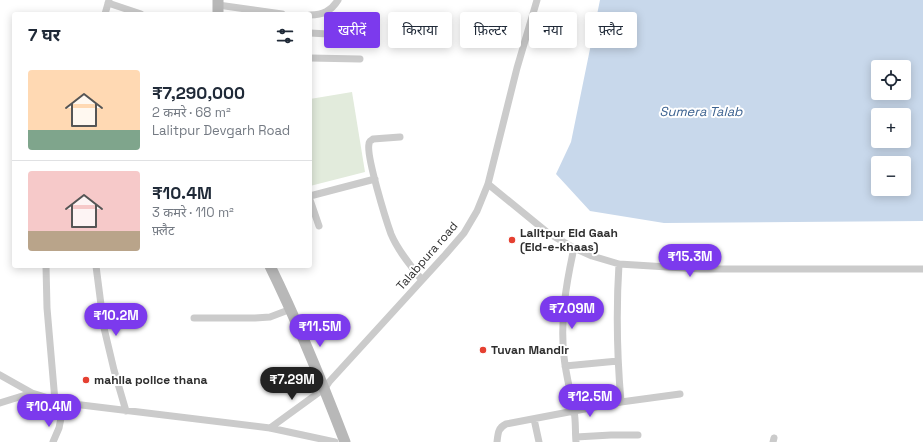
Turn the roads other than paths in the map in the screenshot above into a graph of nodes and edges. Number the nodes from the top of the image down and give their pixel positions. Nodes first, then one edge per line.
1 (338, 0) edge
2 (537, 0) edge
3 (109, 1) edge
4 (221, 6) edge
5 (106, 12) edge
6 (136, 12) edge
7 (267, 12) edge
8 (312, 15) edge
9 (312, 33) edge
10 (324, 34) edge
11 (312, 58) edge
12 (360, 59) dead end
13 (400, 137) dead end
14 (375, 179) junction
15 (488, 184) junction
16 (312, 195) edge
17 (312, 206) edge
18 (319, 226) dead end
19 (574, 248) junction
20 (619, 264) junction
21 (46, 268) edge
22 (96, 268) edge
23 (271, 268) edge
24 (278, 268) edge
25 (923, 269) edge
26 (422, 280) junction
27 (291, 309) junction
28 (194, 318) dead end
29 (618, 361) junction
30 (565, 366) junction
31 (0, 375) edge
32 (327, 385) junction
33 (32, 393) junction
34 (680, 394) dead end
35 (55, 401) junction
36 (621, 402) junction
37 (0, 403) edge
38 (126, 411) junction
39 (574, 412) junction
40 (534, 419) junction
41 (270, 428) junction
42 (638, 435) dead end
43 (576, 440) edge
44 (53, 442) edge
45 (334, 442) edge
46 (345, 442) edge
47 (350, 442) edge
48 (497, 442) edge
49 (539, 442) edge

1 - 8 street
2 - 15 street, Talabpura road
3 - 5 street
3 - 6 street
4 - 7 street
9 - 10 street
11 - 12 street
13 - 14 street
14 - 16 street
14 - 26 street
15 - 19 street
15 - 26 street, Talabpura road
17 - 18 street
19 - 20 street
19 - 30 street
20 - 25 street
20 - 29 street
21 - 35 street
22 - 38 street
23 - 27 main road
24 - 32 main road
26 - 32 street, Talabpura road
27 - 28 street
27 - 32 main road
29 - 30 street
29 - 36 street
30 - 39 street
31 - 33 street
32 - 41 street, Talabpura road
32 - 46 main road
32 - 47 main road
33 - 35 street
33 - 37 street
34 - 36 street
35 - 38 street
35 - 44 street
36 - 39 street
38 - 41 street
39 - 40 street
39 - 43 street
40 - 48 street
40 - 49 street
41 - 45 street
42 - 43 street

